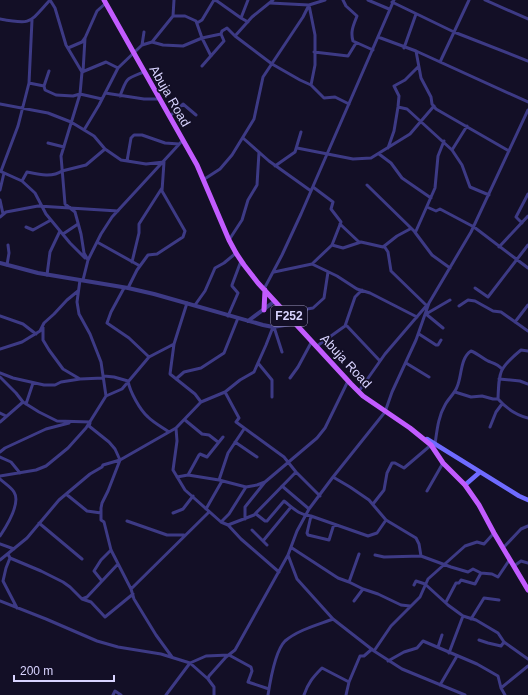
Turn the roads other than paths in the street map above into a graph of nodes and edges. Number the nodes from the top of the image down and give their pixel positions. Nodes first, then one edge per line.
1 (50, 0) edge
2 (174, 0) edge
3 (248, 0) edge
4 (273, 0) edge
5 (325, 0) edge
6 (343, 0) edge
7 (368, 0) edge
8 (469, 0) edge
9 (485, 0) edge
10 (393, 1) edge
11 (105, 2) edge
12 (270, 3) junction
13 (309, 4) junction
14 (389, 9) junction
15 (416, 14) junction
16 (173, 16) junction
17 (241, 18) junction
18 (0, 19) edge
19 (528, 19) edge
20 (32, 20) junction
21 (248, 22) junction
22 (197, 23) junction
23 (144, 32) dead end
24 (454, 32) junction
25 (221, 34) junction
26 (235, 36) junction
27 (378, 37) junction
28 (85, 38) junction
29 (202, 38) junction
30 (152, 42) junction
31 (356, 43) junction
32 (142, 45) junction
33 (68, 48) junction
34 (404, 48) junction
35 (373, 50) junction
36 (416, 51) junction
37 (314, 52) junction
38 (134, 54) junction
39 (211, 56) junction
40 (528, 61) edge
41 (440, 62) junction
42 (272, 64) junction
43 (202, 66) dead end
44 (418, 67) junction
45 (118, 68) junction
46 (49, 71) dead end
47 (82, 72) junction
48 (144, 72) junction
49 (29, 83) junction
50 (311, 84) junction
51 (44, 86) junction
52 (80, 94) junction
53 (105, 94) junction
54 (120, 96) junction
55 (102, 99) junction
56 (160, 100) junction
57 (528, 102) edge
58 (349, 104) junction
59 (0, 106) edge
60 (434, 106) junction
61 (398, 107) junction
62 (22, 108) junction
63 (528, 110) edge
64 (196, 115) dead end
65 (170, 116) junction
66 (420, 121) junction
67 (523, 121) junction
68 (71, 122) junction
69 (528, 124) edge
70 (467, 126) junction
71 (84, 130) junction
72 (302, 132) dead end
73 (243, 138) junction
74 (183, 140) junction
75 (444, 142) junction
76 (48, 143) dead end
77 (179, 144) junction
78 (64, 146) junction
79 (297, 148) junction
80 (388, 148) junction
81 (106, 149) junction
82 (452, 150) junction
83 (509, 151) junction
84 (259, 152) junction
85 (379, 154) junction
86 (326, 155) junction
87 (127, 161) junction
88 (164, 162) junction
89 (275, 166) junction
90 (62, 171) junction
91 (2, 172) edge
92 (203, 180) junction
93 (22, 181) junction
94 (367, 185) dead end
95 (313, 187) junction
96 (162, 188) junction
97 (0, 190) edge
98 (311, 191) junction
99 (528, 194) edge
100 (489, 195) junction
101 (431, 198) junction
102 (0, 200) edge
103 (42, 206) junction
104 (427, 207) junction
105 (69, 208) junction
106 (118, 211) junction
107 (3, 214) junction
108 (528, 216) edge
109 (0, 217) edge
110 (51, 220) junction
111 (522, 223) junction
112 (78, 224) junction
113 (340, 224) junction
114 (26, 227) dead end
115 (474, 227) junction
116 (410, 229) junction
117 (60, 231) junction
118 (414, 232) junction
119 (63, 234) junction
120 (229, 240) junction
121 (98, 242) junction
122 (359, 242) junction
123 (8, 245) dead end
124 (332, 245) junction
125 (528, 245) edge
126 (384, 246) junction
127 (500, 247) junction
128 (236, 253) junction
129 (88, 260) junction
130 (517, 260) junction
131 (241, 261) junction
132 (132, 262) junction
133 (0, 263) edge
134 (312, 264) junction
135 (7, 265) junction
136 (140, 266) junction
137 (450, 268) junction
138 (528, 268) edge
139 (274, 272) junction
140 (328, 272) junction
141 (46, 275) junction
142 (82, 280) junction
143 (126, 288) junction
144 (475, 288) dead end
145 (265, 290) junction
146 (362, 290) junction
147 (78, 291) junction
148 (450, 300) dead end
149 (275, 301) junction
150 (187, 303) junction
151 (428, 304) junction
152 (195, 305) junction
153 (528, 305) edge
154 (459, 306) dead end
155 (264, 310) junction
156 (426, 314) junction
157 (0, 316) edge
158 (228, 316) junction
159 (417, 317) junction
160 (238, 318) junction
161 (248, 321) junction
162 (515, 322) junction
163 (296, 323) junction
164 (43, 325) junction
165 (274, 326) junction
166 (345, 326) junction
167 (443, 328) dead end
168 (528, 331) edge
169 (36, 334) junction
170 (419, 334) junction
171 (441, 340) dead end
172 (312, 341) junction
173 (174, 344) junction
174 (317, 346) junction
175 (0, 349) edge
176 (528, 351) edge
177 (282, 352) dead end
178 (149, 357) junction
179 (380, 360) junction
180 (406, 363) junction
181 (258, 364) junction
182 (502, 369) junction
183 (0, 373) edge
184 (0, 377) edge
185 (103, 377) junction
186 (429, 377) dead end
187 (290, 378) dead end
188 (80, 379) junction
189 (176, 379) junction
190 (499, 379) junction
191 (128, 381) junction
192 (348, 381) junction
193 (33, 383) junction
194 (528, 384) edge
195 (359, 391) junction
196 (225, 392) junction
197 (455, 392) junction
198 (106, 396) junction
199 (272, 397) dead end
200 (498, 399) junction
201 (202, 402) junction
202 (24, 403) junction
203 (502, 404) junction
204 (386, 412) junction
205 (0, 413) edge
206 (6, 416) junction
207 (528, 418) edge
208 (185, 420) junction
209 (0, 422) edge
210 (71, 422) junction
211 (90, 422) junction
212 (490, 427) dead end
213 (176, 428) junction
214 (244, 429) junction
215 (169, 432) junction
216 (223, 437) dead end
217 (218, 442) junction
218 (235, 442) junction
219 (433, 445) junction
220 (0, 452) edge
221 (0, 457) edge
222 (257, 457) dead end
223 (120, 460) junction
224 (288, 463) junction
225 (443, 463) junction
226 (296, 472) junction
227 (480, 472) junction
228 (20, 473) junction
229 (188, 475) junction
230 (177, 477) junction
231 (333, 477) junction
232 (0, 478) edge
233 (220, 481) junction
234 (265, 482) junction
235 (465, 485) junction
236 (282, 486) junction
237 (246, 487) junction
238 (427, 490) dead end
239 (66, 494) junction
240 (193, 496) junction
241 (320, 496) junction
242 (519, 496) junction
243 (528, 500) edge
244 (528, 503) edge
245 (373, 504) junction
246 (291, 506) junction
247 (206, 509) junction
248 (309, 509) junction
249 (209, 512) junction
250 (101, 513) junction
251 (173, 513) dead end
252 (256, 514) junction
253 (305, 516) junction
254 (312, 516) junction
255 (245, 520) junction
256 (386, 520) junction
257 (127, 521) dead end
258 (221, 522) junction
259 (38, 523) junction
260 (334, 524) junction
261 (228, 525) junction
262 (528, 526) edge
263 (0, 527) edge
264 (252, 530) dead end
265 (3, 532) junction
266 (494, 533) junction
267 (184, 535) junction
268 (0, 536) edge
269 (263, 540) junction
270 (0, 544) edge
271 (267, 545) dead end
272 (292, 548) junction
273 (503, 548) junction
274 (14, 549) junction
275 (111, 550) junction
276 (8, 554) junction
277 (359, 554) dead end
278 (288, 555) junction
279 (375, 555) dead end
280 (421, 556) junction
281 (10, 558) junction
282 (82, 559) dead end
283 (510, 559) junction
284 (0, 560) edge
285 (528, 563) edge
286 (118, 564) junction
287 (445, 565) junction
288 (514, 566) junction
289 (279, 572) junction
290 (481, 573) junction
291 (102, 582) junction
292 (350, 582) junction
293 (425, 584) junction
294 (414, 585) dead end
295 (131, 589) junction
296 (363, 589) junction
297 (528, 589) edge
298 (133, 594) junction
299 (82, 599) junction
300 (499, 600) dead end
301 (0, 601) edge
302 (354, 601) dead end
303 (446, 602) junction
304 (410, 606) junction
305 (17, 608) junction
306 (463, 616) junction
307 (333, 618) junction
308 (471, 619) junction
309 (442, 636) dead end
310 (479, 640) dead end
311 (504, 642) junction
312 (438, 647) junction
313 (373, 650) junction
314 (449, 653) junction
315 (229, 655) junction
316 (457, 656) junction
317 (172, 657) junction
318 (528, 659) edge
319 (388, 661) junction
320 (190, 662) junction
321 (528, 666) edge
322 (208, 679) junction
323 (349, 682) junction
324 (440, 685) junction
325 (501, 688) junction
326 (269, 689) junction
327 (113, 695) edge
328 (121, 695) edge
329 (166, 695) edge
330 (214, 695) edge
331 (268, 695) edge
332 (304, 695) edge
333 (346, 695) edge
334 (465, 695) edge
335 (505, 695) edge

1 - 20 street
1 - 33 street
2 - 16 street
3 - 17 street
4 - 12 street
5 - 13 street
6 - 31 street
7 - 14 street
8 - 24 street
9 - 19 street
10 - 14 street
10 - 15 street
11 - 28 street
11 - 38 main road, Abuja Road / F252
12 - 13 street
12 - 21 street
13 - 37 street
13 - 42 street
14 - 27 street
15 - 24 street
15 - 34 street
16 - 22 street
16 - 30 street
17 - 21 street
17 - 22 street
18 - 20 street
20 - 49 street
21 - 26 street
22 - 29 street
23 - 32 street
24 - 40 street
24 - 41 street
25 - 26 street
25 - 29 street
25 - 39 street
26 - 42 street
27 - 34 street
27 - 35 street
28 - 33 street
28 - 47 street
29 - 30 street
29 - 39 street
30 - 32 street
31 - 35 street
31 - 37 street
32 - 38 street
33 - 47 street
34 - 36 street
35 - 58 street
36 - 41 street
36 - 44 street
37 - 50 street
38 - 45 street
38 - 48 main road, Abuja Road / F252
39 - 43 street
41 - 57 street
42 - 50 street
42 - 73 street
44 - 60 street
44 - 61 street
45 - 47 street
45 - 53 street
46 - 51 street
47 - 52 street
48 - 54 street
48 - 56 main road, Abuja Road / F252
49 - 51 street
49 - 62 street
50 - 58 street
51 - 52 street
52 - 55 street
52 - 68 street
53 - 54 street
53 - 55 street
54 - 56 street
55 - 71 street
56 - 65 main road, Abuja Road / F252
58 - 86 street
59 - 62 street
60 - 66 street
60 - 70 street
61 - 66 street
61 - 80 street
62 - 68 street
62 - 91 street
63 - 67 street
64 - 65 street
65 - 74 main road, Abuja Road / F252
66 - 75 street
66 - 80 street
67 - 69 street
67 - 83 street
68 - 71 street
68 - 78 street
70 - 82 street
70 - 83 street
71 - 81 street
72 - 79 street
73 - 84 street
73 - 92 street
74 - 77 street
74 - 92 main road, Abuja Road / F252
75 - 82 street
75 - 101 street
76 - 78 street
77 - 87 street
77 - 88 street
78 - 90 street
79 - 86 street
79 - 89 street
80 - 85 street
81 - 87 street
81 - 90 street
82 - 100 street
83 - 100 street
84 - 89 street
84 - 120 street
85 - 86 street
85 - 101 street
86 - 95 street
87 - 88 street
88 - 96 street
88 - 106 street
89 - 98 street
90 - 93 street
90 - 105 street
91 - 93 street
91 - 97 street
92 - 120 main road, Abuja Road / F252
93 - 103 street
94 - 116 street
95 - 98 street
95 - 113 street
96 - 132 street
96 - 136 street
98 - 139 street
99 - 111 street
100 - 115 street
101 - 104 street
102 - 107 street
103 - 105 street
103 - 107 street
103 - 110 street
104 - 115 street
104 - 118 street
105 - 106 street
105 - 112 street
106 - 121 street
107 - 109 street
108 - 111 street
110 - 114 street
110 - 117 street
111 - 127 street
112 - 119 street
112 - 129 street
113 - 122 street
113 - 124 street
115 - 127 street
115 - 137 street
116 - 118 street
116 - 126 street
117 - 119 street
117 - 141 street
118 - 137 street
119 - 129 street
120 - 128 main road, Abuja Road / F252
121 - 129 street
121 - 132 street
122 - 124 street
122 - 126 street
123 - 135 street
124 - 134 street
125 - 130 street
126 - 151 street
127 - 130 street
128 - 131 main road, Abuja Road / F252
128 - 152 street
129 - 142 street
130 - 138 street
130 - 144 street
131 - 145 main road, Abuja Road / F252
131 - 158 street
132 - 136 street
133 - 135 street
134 - 139 street
134 - 140 street
135 - 141 street
136 - 143 street
137 - 151 street
139 - 145 street
140 - 146 street
140 - 163 street
141 - 142 street
142 - 143 street
142 - 147 street
143 - 150 street
143 - 178 street
145 - 149 main road, Abuja Road / F252
145 - 155 main road
146 - 159 street
146 - 166 street
147 - 164 street
147 - 185 street
148 - 156 street
149 - 155 street
149 - 163 main road, Abuja Road / F252
150 - 152 street
150 - 173 street
151 - 156 street
151 - 159 street
152 - 158 street
153 - 162 street
154 - 162 street
155 - 161 street
156 - 167 street
156 - 170 street
157 - 169 street
158 - 160 street
159 - 179 street
160 - 161 street
160 - 189 street
161 - 165 street
162 - 168 street
163 - 165 street
163 - 172 main road, Abuja Road / F252
164 - 169 street
164 - 188 street
165 - 177 street
165 - 181 street
166 - 174 street
166 - 179 street
169 - 175 street
170 - 171 street
170 - 180 street
172 - 174 main road, Abuja Road / F252
172 - 187 street
173 - 178 street
173 - 189 street
174 - 192 main road, Abuja Road / F252
176 - 182 street
178 - 191 street
179 - 195 street
180 - 186 street
180 - 204 street
181 - 196 street
181 - 199 street
182 - 190 street
182 - 197 street
183 - 193 street
184 - 202 street
185 - 188 street
185 - 191 street
185 - 198 street
188 - 193 street
189 - 201 street
190 - 194 street
190 - 200 street
191 - 198 street
191 - 215 street
192 - 195 main road, Abuja Road / F252
192 - 224 street
193 - 202 street
195 - 204 main road, Abuja Road / F252
196 - 201 street
196 - 214 street
197 - 200 street
197 - 219 street
198 - 211 street
200 - 203 street
201 - 208 street
202 - 206 street
202 - 210 street
203 - 207 street
203 - 212 street
204 - 219 main road, Abuja Road / F252
204 - 231 street
205 - 206 street
206 - 209 street
208 - 213 street
208 - 217 street
210 - 211 street
210 - 220 street
211 - 223 street
211 - 228 street
213 - 215 street
213 - 230 street
214 - 218 street
214 - 224 street
215 - 223 street
216 - 217 street
217 - 229 street
218 - 222 street
218 - 233 street
219 - 225 main road, Abuja Road / F252
219 - 227 main road
219 - 245 street
221 - 228 street
223 - 239 street
223 - 250 street
224 - 226 street
224 - 234 street
225 - 235 main road, Abuja Road / F252
225 - 238 street
226 - 236 street
226 - 241 street
227 - 235 main road
227 - 242 main road
228 - 232 street
229 - 230 street
229 - 233 street
230 - 240 street
231 - 241 street
231 - 245 street
232 - 265 street
233 - 237 street
233 - 247 street
234 - 237 street
234 - 255 street
235 - 266 main road, Abuja Road / F252
236 - 248 street
236 - 252 street
237 - 258 street
239 - 250 street
239 - 259 street
240 - 247 street
240 - 251 street
241 - 248 street
242 - 243 main road
242 - 244 main road
245 - 256 street
246 - 252 street
246 - 253 street
246 - 269 street
247 - 249 street
248 - 253 street
249 - 258 street
249 - 267 street
250 - 275 street
252 - 255 street
253 - 254 street
253 - 272 street
254 - 260 street
254 - 260 street
255 - 261 street
256 - 260 street
256 - 280 street
257 - 267 street
258 - 261 street
259 - 274 street
259 - 282 street
261 - 289 street
262 - 273 street
263 - 265 street
264 - 269 street
265 - 268 street
266 - 273 main road, Abuja Road / F252
266 - 287 street
267 - 295 street
269 - 271 street
270 - 274 street
272 - 278 street
272 - 292 street
273 - 283 main road, Abuja Road / F252
274 - 276 street
275 - 286 street
275 - 291 street
276 - 281 street
276 - 284 street
277 - 292 street
278 - 289 street
278 - 307 street
279 - 280 street
280 - 287 street
281 - 299 street
281 - 305 street
283 - 288 main road, Abuja Road / F252
283 - 290 street
285 - 288 street
286 - 291 street
286 - 295 street
287 - 290 street
287 - 293 street
288 - 297 main road, Abuja Road / F252
289 - 315 street
290 - 303 street
291 - 299 street
292 - 296 street
293 - 294 street
293 - 303 street
293 - 304 street
295 - 298 street
296 - 302 street
296 - 304 street
298 - 299 street
298 - 317 street
300 - 308 street
301 - 305 street
303 - 306 street
304 - 313 street
305 - 317 street
306 - 308 street
306 - 314 street
307 - 313 street
307 - 326 street
308 - 311 street
309 - 312 street
310 - 311 street
311 - 318 street
312 - 314 street
312 - 319 street
313 - 319 street
313 - 323 street
314 - 316 street
315 - 320 street
315 - 322 street
315 - 326 street
316 - 324 street
316 - 325 street
317 - 320 street
319 - 324 street
320 - 322 street
320 - 329 street
321 - 325 street
322 - 330 street
323 - 332 street
323 - 333 street
324 - 334 street
325 - 335 street
326 - 331 street
327 - 328 street

